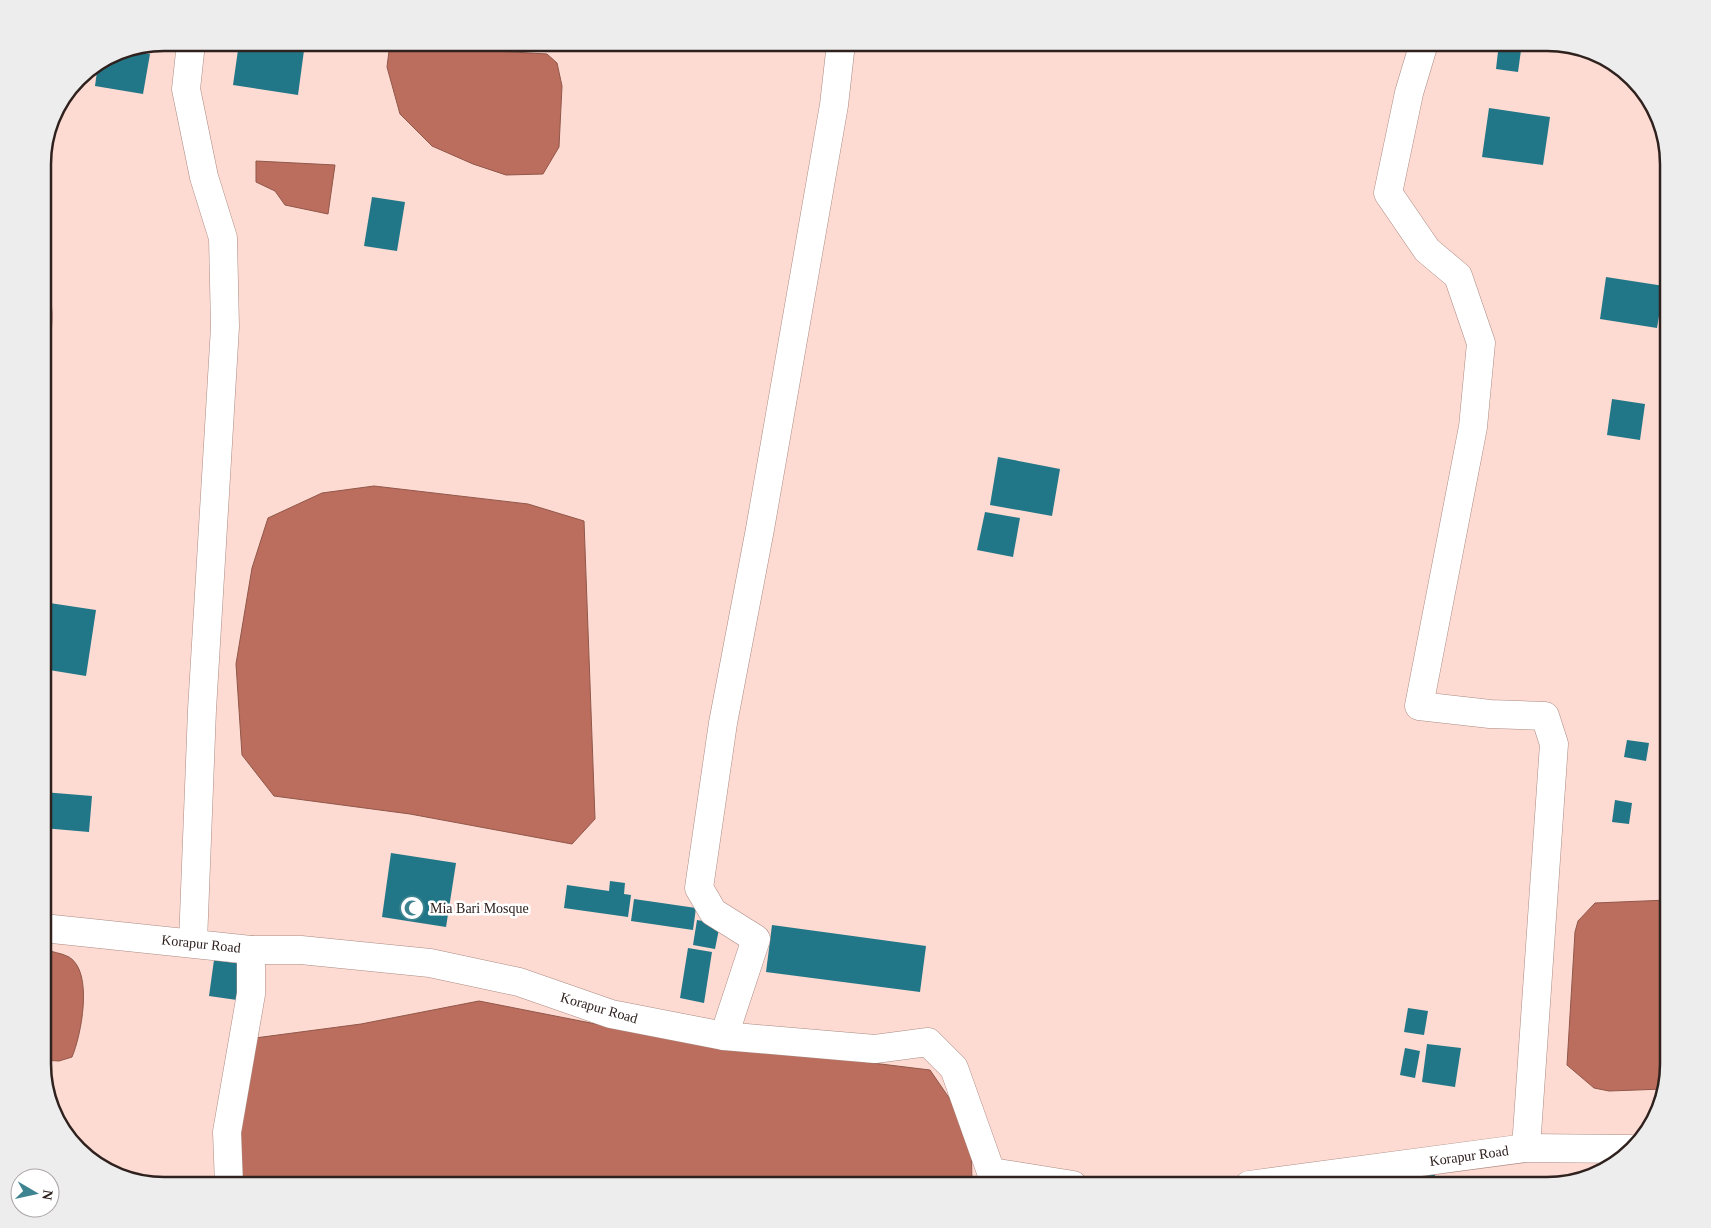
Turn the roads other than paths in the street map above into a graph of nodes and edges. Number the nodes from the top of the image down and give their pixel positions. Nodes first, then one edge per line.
1 (190, 51) edge
2 (840, 51) edge
3 (1421, 51) edge
4 (51, 929) edge
5 (193, 942) junction
6 (251, 950) junction
7 (724, 1036) junction
8 (1526, 1148) junction
9 (1621, 1149) edge
10 (229, 1177) edge
11 (1020, 1177) edge
12 (1315, 1177) edge

1 - 5 street
2 - 7 street
3 - 8 street
4 - 5 street, Korapur Road
5 - 6 street, Korapur Road
6 - 7 street, Korapur Road
6 - 10 street
7 - 11 street, Korapur Road
8 - 9 street, Korapur Road
8 - 12 street, Korapur Road

